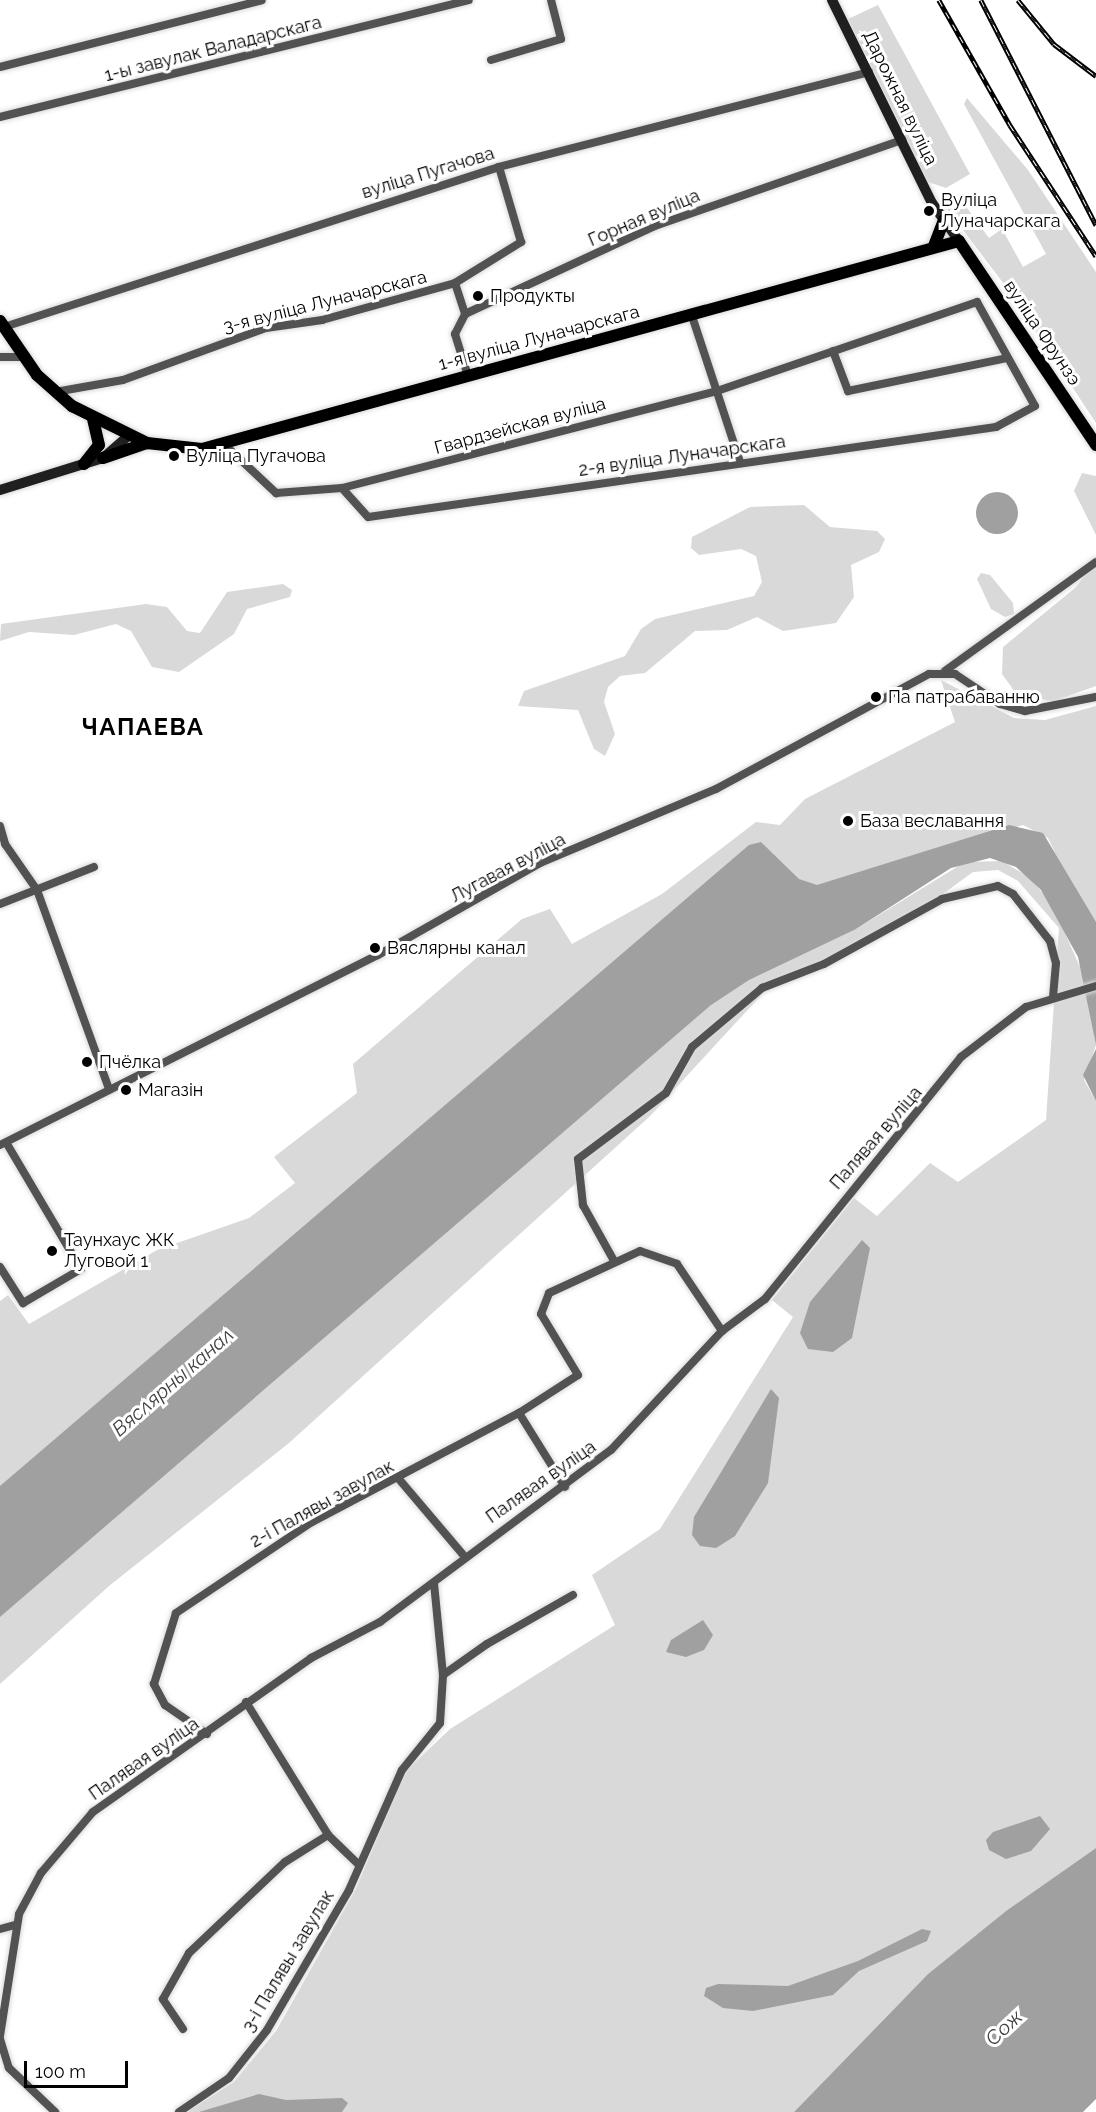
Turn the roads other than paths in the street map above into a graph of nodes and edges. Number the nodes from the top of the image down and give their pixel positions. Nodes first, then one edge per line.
1 (262, 0) edge
2 (469, 0) edge
3 (551, 0) edge
4 (832, 0) edge
5 (491, 60) dead end
6 (0, 67) edge
7 (868, 72) junction
8 (0, 117) edge
9 (903, 140) junction
10 (499, 167) junction
11 (944, 220) junction
12 (959, 241) junction
13 (934, 246) junction
14 (455, 284) junction
15 (465, 314) junction
16 (692, 316) junction
17 (2, 324) edge
18 (833, 351) junction
19 (0, 357) edge
20 (23, 357) junction
21 (1007, 358) junction
22 (468, 376) junction
23 (717, 391) junction
24 (54, 393) junction
25 (93, 420) junction
26 (128, 436) junction
27 (1094, 439) edge
28 (147, 443) junction
29 (226, 446) junction
30 (103, 458) junction
31 (740, 462) junction
32 (84, 464) junction
33 (342, 488) junction
34 (0, 490) edge
35 (1096, 562) edge
36 (945, 671) junction
37 (1096, 697) edge
38 (0, 826) edge
39 (94, 867) dead end
40 (37, 890) junction
41 (0, 904) edge
42 (1096, 986) edge
43 (1053, 996) junction
44 (109, 1089) junction
45 (3, 1143) edge
46 (613, 1259) junction
47 (0, 1267) edge
48 (722, 1331) junction
49 (519, 1413) junction
50 (398, 1478) junction
51 (565, 1487) junction
52 (465, 1557) junction
53 (434, 1583) junction
54 (573, 1595) dead end
55 (443, 1676) junction
56 (246, 1702) junction
57 (207, 1734) junction
58 (328, 1835) junction
59 (358, 1864) junction
60 (15, 1925) junction
61 (0, 1929) edge
62 (4, 1957) edge
63 (183, 2029) dead end
64 (0, 2037) edge
65 (55, 2112) edge
66 (179, 2112) edge

1 - 6 street
2 - 8 street, 1-ы завулак Валадарскага
3 - 5 street
4 - 7 street, Дарожная вуліца
7 - 9 street, Дарожная вуліца
7 - 10 street, вуліца Пугачова
9 - 11 street, Дарожная вуліца
9 - 15 street, Горная вуліца
10 - 14 street, 3-я вуліца Луначарскага
10 - 17 street, вуліца Пугачова
11 - 12 street, Дарожная вуліца
11 - 13 main road
12 - 13 main road, 1-я вуліца Луначарскага
12 - 27 main road, вуліца Фрунзэ
13 - 16 main road, 1-я вуліца Луначарскага
14 - 15 street
14 - 24 street, 3-я вуліца Луначарскага
15 - 22 street
16 - 22 main road, 1-я вуліца Луначарскага
16 - 23 street
17 - 20 main road, 1-я вуліца Луначарскага
18 - 21 street
18 - 21 street, Гвардзейская вуліца
18 - 23 street, Гвардзейская вуліца
19 - 20 street
20 - 24 main road, 1-я вуліца Луначарскага
21 - 31 street, 2-я вуліца Луначарскага
22 - 29 main road, 1-я вуліца Луначарскага
23 - 31 street
23 - 33 street, Гвардзейская вуліца
24 - 25 main road, 1-я вуліца Луначарскага
25 - 26 main road, 1-я вуліца Луначарскага
25 - 32 main road
26 - 28 main road, 1-я вуліца Луначарскага
26 - 30 street
28 - 29 main road, 1-я вуліца Луначарскага
28 - 30 main road
29 - 33 street, Гвардзейская вуліца
30 - 32 street
31 - 33 street, 2-я вуліца Луначарскага
32 - 34 street
35 - 36 street, Лугавая вуліца
36 - 37 street
36 - 44 street, Лугавая вуліца
38 - 40 street
39 - 40 street
40 - 41 street
40 - 44 street
42 - 43 street, Палявая вуліца
43 - 46 street
43 - 48 street, Палявая вуліца
44 - 45 street, Лугавая вуліца
45 - 47 street, Лугавая вуліца
46 - 48 street
46 - 49 street, 2-і Палявы завулак
48 - 51 street, Палявая вуліца
49 - 50 street, 2-і Палявы завулак
49 - 51 street
50 - 52 street
50 - 57 street, 2-і Палявы завулак
51 - 52 street, Палявая вуліца
52 - 53 street, Палявая вуліца
53 - 55 street, 3-і Палявы завулак
53 - 56 street, Палявая вуліца
54 - 55 street
55 - 59 street, 3-і Палявы завулак
56 - 57 street, Палявая вуліца
56 - 58 street
57 - 60 street, Палявая вуліца
58 - 59 street
58 - 63 street
59 - 66 street, 3-і Палявы завулак
60 - 61 street
60 - 62 street, Палявая вуліца
62 - 64 street, Палявая вуліца
64 - 65 street

